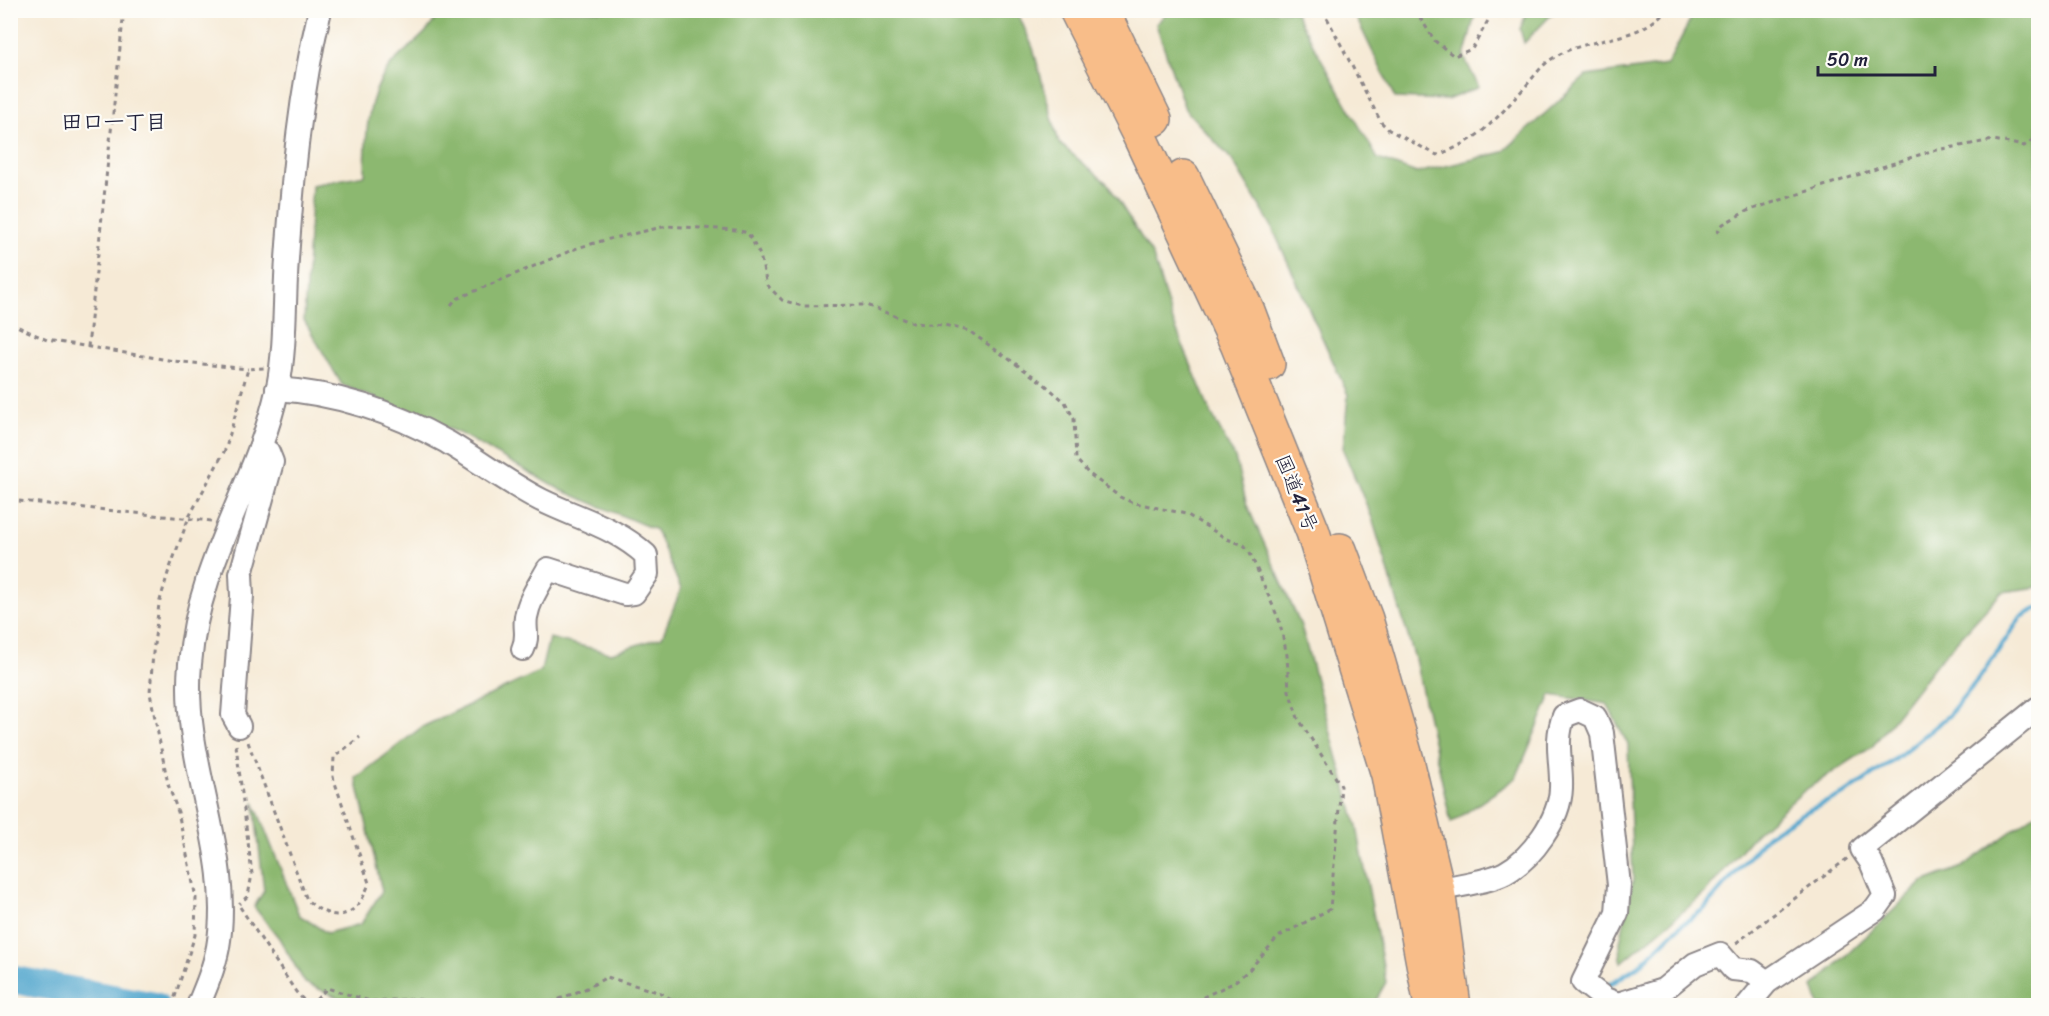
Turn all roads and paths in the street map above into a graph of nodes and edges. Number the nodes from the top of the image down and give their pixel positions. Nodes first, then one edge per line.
1 (124, 10) edge
2 (320, 10) edge
3 (1076, 10) edge
4 (1102, 10) edge
5 (1323, 10) edge
6 (1415, 10) edge
7 (1494, 10) edge
8 (1666, 10) edge
9 (2038, 136) edge
10 (1717, 233) dead end
11 (451, 304) dead end
12 (10, 323) edge
13 (88, 347) junction
14 (248, 369) dead end
15 (277, 389) junction
16 (260, 448) junction
17 (10, 500) edge
18 (228, 524) junction
19 (523, 649) dead end
20 (2038, 708) edge
21 (239, 726) junction
22 (360, 737) dead end
23 (1862, 849) junction
24 (1438, 890) junction
25 (230, 907) junction
26 (1720, 954) junction
27 (1767, 982) junction
28 (198, 1005) edge
29 (310, 1005) edge
30 (445, 1005) edge
31 (542, 1005) edge
32 (683, 1005) edge
33 (1194, 1005) edge
34 (1431, 1005) edge
35 (1454, 1005) edge
36 (1747, 1005) edge

1 - 13 path
2 - 15 street
3 - 34 highway, 国道41号
4 - 24 highway, 国道41号
5 - 8 path
6 - 7 path
9 - 10 path
11 - 33 path
12 - 13 path
13 - 14 path
15 - 16 street
15 - 19 street
16 - 18 street
16 - 21 street
17 - 18 path
18 - 25 street
20 - 23 street
21 - 22 path
21 - 25 path
23 - 26 path
23 - 27 street
24 - 26 street
24 - 35 highway, 国道41号
25 - 28 street
25 - 29 path
26 - 27 street
27 - 36 street
29 - 30 path
31 - 32 path

